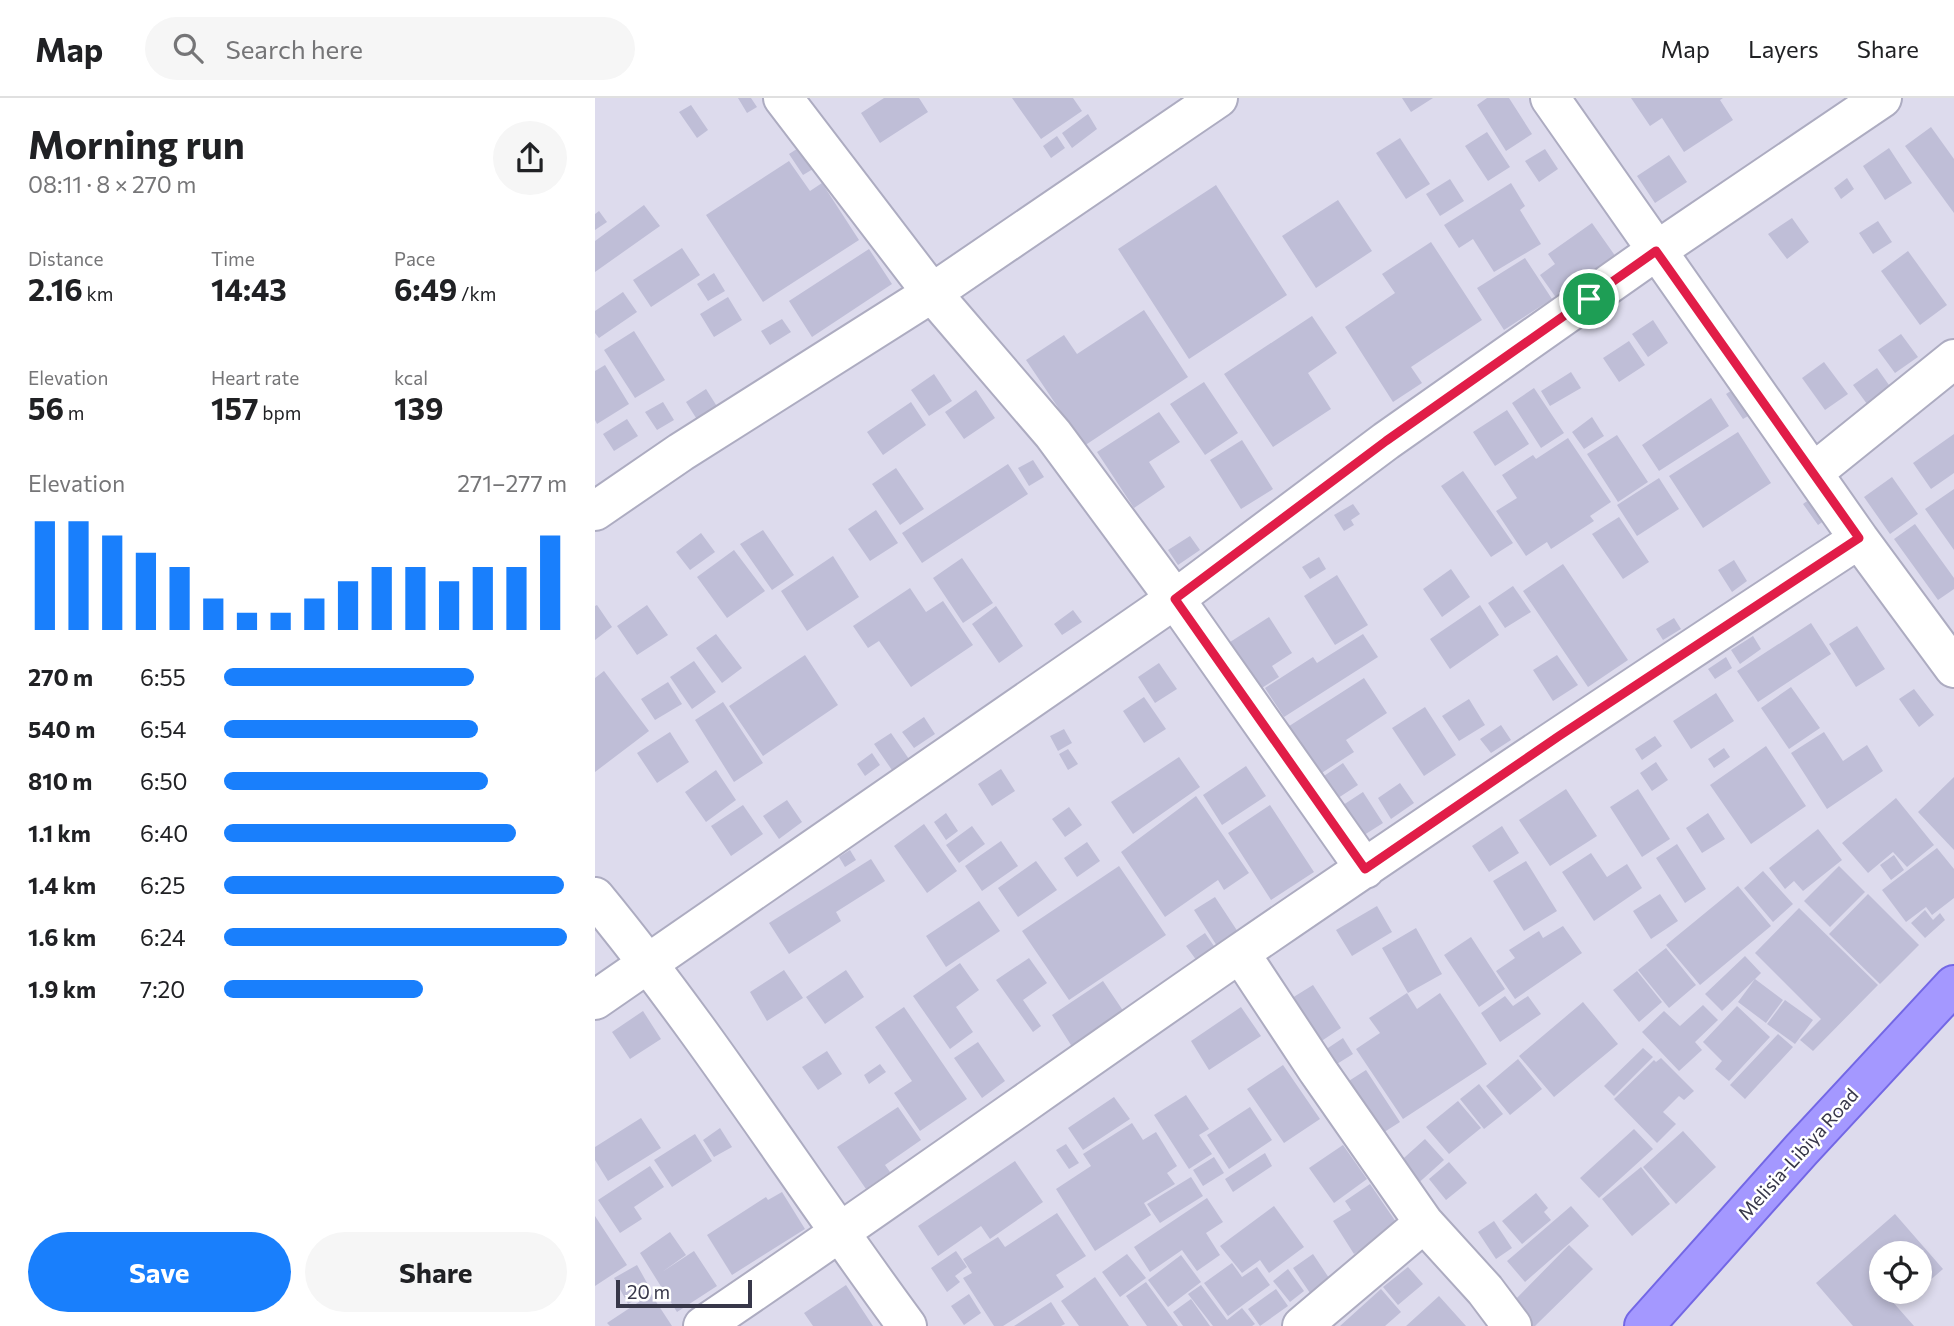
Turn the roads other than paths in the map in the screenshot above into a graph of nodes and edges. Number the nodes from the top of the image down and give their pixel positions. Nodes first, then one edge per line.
1 (783, 98) edge
2 (1218, 98) edge
3 (1550, 98) edge
4 (1882, 98) edge
5 (1656, 251) junction
6 (932, 293) junction
7 (1954, 359) edge
8 (1814, 472) junction
9 (595, 511) edge
10 (1859, 538) junction
11 (1175, 599) junction
12 (1954, 668) edge
13 (1365, 869) junction
14 (595, 897) edge
15 (1240, 953) junction
16 (648, 961) junction
17 (1954, 985) edge
18 (595, 1000) edge
19 (1424, 1223) junction
20 (839, 1234) junction
21 (703, 1326) edge
22 (907, 1326) edge
23 (1302, 1326) edge
24 (1512, 1326) edge
25 (1644, 1326) edge

1 - 6 street
2 - 6 street
3 - 5 street
4 - 5 street
5 - 8 street
5 - 11 street
6 - 9 street
6 - 11 street
7 - 8 street
8 - 10 street
10 - 12 street
10 - 13 street
11 - 13 street
11 - 16 street
13 - 15 street
14 - 16 street
15 - 19 street
15 - 20 street
16 - 18 street
16 - 20 street
17 - 25 main road, Melisia-Libiya Road
19 - 23 street
19 - 24 street
20 - 21 street
20 - 22 street

